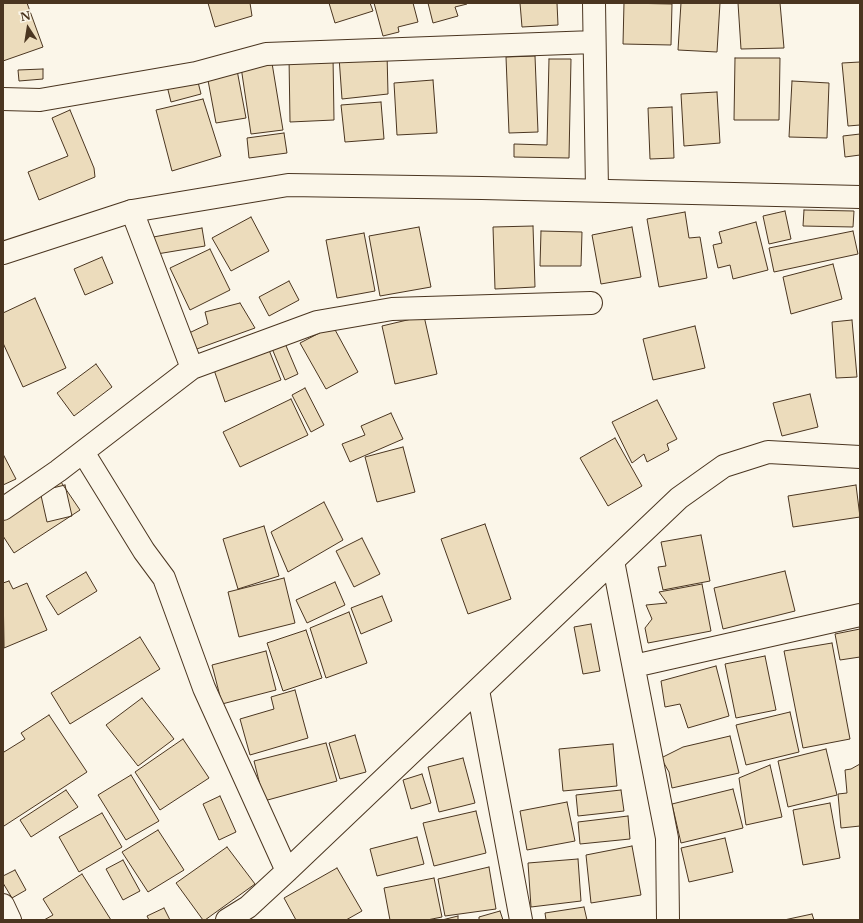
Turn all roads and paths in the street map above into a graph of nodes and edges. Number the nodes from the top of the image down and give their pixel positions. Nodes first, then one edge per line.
1 (594, 3) edge
2 (594, 42) junction
3 (3, 99) edge
4 (597, 190) junction
5 (860, 197) edge
6 (132, 211) junction
7 (3, 253) edge
8 (591, 303) dead end
9 (192, 368) junction
10 (83, 452) junction
11 (860, 457) edge
12 (3, 509) edge
13 (613, 561) junction
14 (860, 615) edge
15 (634, 666) junction
16 (478, 690) junction
17 (287, 871) junction
18 (3, 905) edge
19 (250, 914) edge
20 (10, 920) edge
21 (227, 920) edge
22 (521, 920) edge
23 (668, 920) edge

1 - 2 street
2 - 3 street
2 - 4 street
4 - 5 street
4 - 6 street
6 - 7 street
6 - 9 street
8 - 9 street
9 - 10 street
10 - 12 street
10 - 17 street
11 - 13 street
13 - 15 street
13 - 16 street
14 - 15 street
15 - 23 street
16 - 17 street
16 - 22 street
17 - 19 street
18 - 20 street
19 - 21 street

